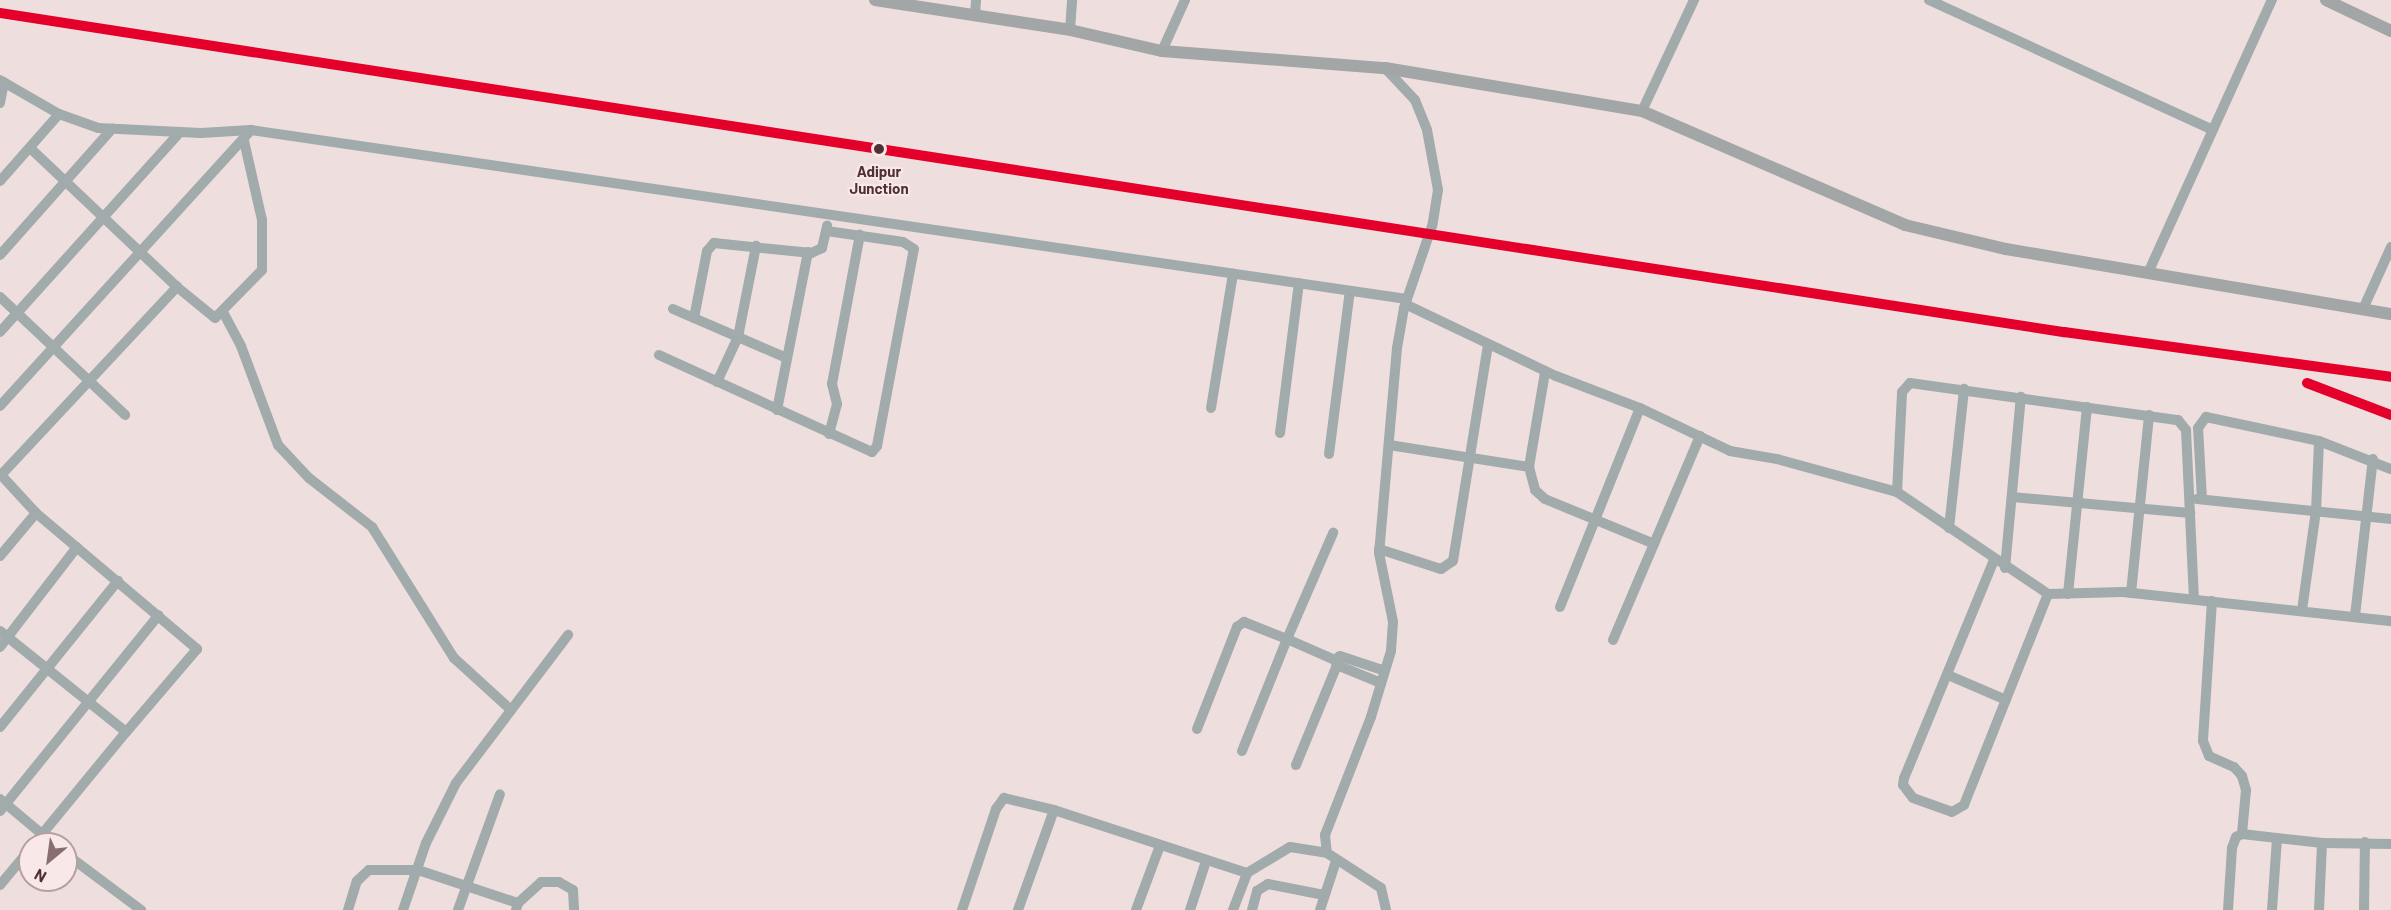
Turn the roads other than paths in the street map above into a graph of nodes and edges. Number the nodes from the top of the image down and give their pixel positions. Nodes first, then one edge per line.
1 (875, 0) edge
2 (976, 0) edge
3 (1072, 0) edge
4 (1185, 0) edge
5 (1694, 0) edge
6 (1929, 0) edge
7 (2272, 0) edge
8 (2334, 2) edge
9 (975, 15) junction
10 (1070, 30) junction
11 (2391, 30) edge
12 (1162, 51) junction
13 (1385, 68) junction
14 (2, 81) edge
15 (0, 104) edge
16 (1642, 111) junction
17 (59, 114) junction
18 (112, 129) junction
19 (252, 130) junction
20 (2213, 130) junction
21 (180, 132) junction
22 (244, 141) junction
23 (30, 148) junction
24 (63, 181) junction
25 (0, 182) edge
26 (829, 217) junction
27 (103, 218) junction
28 (826, 231) junction
29 (860, 236) junction
30 (756, 246) junction
31 (2391, 247) edge
32 (139, 251) junction
33 (808, 252) junction
34 (0, 255) edge
35 (2148, 273) junction
36 (1233, 274) junction
37 (1299, 283) junction
38 (177, 287) junction
39 (1350, 291) junction
40 (0, 297) edge
41 (1406, 302) junction
42 (673, 309) dead end
43 (2363, 309) junction
44 (223, 312) junction
45 (18, 313) junction
46 (2391, 314) edge
47 (694, 318) junction
48 (0, 332) edge
49 (738, 337) junction
50 (1488, 344) junction
51 (54, 346) junction
52 (659, 355) dead end
53 (788, 358) junction
54 (1545, 372) junction
55 (90, 380) junction
56 (717, 382) junction
57 (1964, 389) junction
58 (2021, 397) junction
59 (0, 406) edge
60 (2087, 407) junction
61 (1211, 408) dead end
62 (1640, 408) junction
63 (777, 410) junction
64 (124, 415) dead end
65 (2149, 415) junction
66 (1280, 433) dead end
67 (829, 434) junction
68 (1700, 436) junction
69 (2319, 441) junction
70 (1389, 446) junction
71 (1329, 454) dead end
72 (1471, 458) junction
73 (2373, 459) junction
74 (1528, 467) junction
75 (2391, 469) edge
76 (1, 475) edge
77 (1897, 492) junction
78 (2012, 497) junction
79 (2189, 498) junction
80 (2202, 499) junction
81 (2078, 503) junction
82 (2139, 509) junction
83 (2316, 511) junction
84 (36, 513) junction
85 (2190, 513) junction
86 (2365, 517) junction
87 (2391, 519) edge
88 (1595, 520) junction
89 (1949, 528) junction
90 (1333, 533) dead end
91 (1654, 544) junction
92 (77, 546) junction
93 (1379, 549) junction
94 (0, 556) edge
95 (1994, 560) junction
96 (2006, 568) junction
97 (118, 581) junction
98 (2131, 593) junction
99 (2048, 594) junction
100 (2068, 594) junction
101 (2194, 599) junction
102 (2211, 601) junction
103 (1560, 607) dead end
104 (2302, 610) junction
105 (159, 615) junction
106 (2355, 616) junction
107 (2391, 621) edge
108 (568, 634) dead end
109 (4, 635) edge
110 (1287, 639) junction
111 (1613, 640) dead end
112 (0, 647) edge
113 (1336, 663) junction
114 (48, 670) junction
115 (1385, 671) junction
116 (1948, 675) junction
117 (1381, 683) junction
118 (2006, 700) junction
119 (89, 702) junction
120 (511, 710) junction
121 (0, 727) edge
122 (1197, 729) dead end
123 (126, 732) junction
124 (1242, 751) dead end
125 (1296, 765) dead end
126 (500, 794) dead end
127 (2, 805) edge
128 (1054, 810) junction
129 (39, 832) edge
130 (44, 832) edge
131 (2242, 834) junction
132 (2277, 839) junction
133 (2365, 842) junction
134 (2322, 843) junction
135 (2391, 844) edge
136 (1159, 848) junction
137 (1327, 853) junction
138 (1206, 861) junction
139 (1335, 861) junction
140 (18, 863) edge
141 (78, 863) edge
142 (418, 870) junction
143 (1246, 873) junction
144 (467, 883) junction
145 (0, 885) edge
146 (1324, 895) junction
147 (517, 906) edge
148 (1387, 908) edge
149 (141, 910) edge
150 (348, 910) edge
151 (404, 910) edge
152 (458, 910) edge
153 (574, 910) edge
154 (962, 910) edge
155 (1018, 910) edge
156 (1136, 910) edge
157 (1190, 910) edge
158 (1233, 910) edge
159 (1252, 910) edge
160 (1320, 910) edge
161 (2228, 910) edge
162 (2272, 910) edge
163 (2319, 910) edge
164 (2364, 910) edge

1 - 9 main road
2 - 9 street
3 - 10 street
4 - 12 street
5 - 16 street
6 - 20 street
7 - 20 street
8 - 11 main road
9 - 10 main road
10 - 12 main road
12 - 13 main road
13 - 16 main road
13 - 41 street
14 - 15 street
14 - 17 street
16 - 35 main road
17 - 18 street
17 - 23 street
18 - 21 street
18 - 24 street
19 - 21 street
19 - 22 street
19 - 26 street
20 - 35 street
21 - 27 street
22 - 32 street
22 - 44 street
23 - 24 street
23 - 25 street
24 - 27 street
24 - 34 street
26 - 28 street
26 - 36 street
27 - 32 street
27 - 45 street
28 - 29 street
28 - 33 street
29 - 67 street
29 - 67 street
30 - 33 street
30 - 47 street
30 - 49 street
31 - 43 street
32 - 38 street
32 - 51 street
33 - 53 street
35 - 43 main road
36 - 37 street
36 - 61 street
37 - 39 street
37 - 66 street
38 - 44 street
38 - 55 street
39 - 41 street
39 - 71 street
40 - 45 street
41 - 50 street
41 - 70 street
42 - 47 street
43 - 46 main road
44 - 120 street
45 - 48 street
45 - 51 street
47 - 49 street
49 - 53 street
49 - 56 street
50 - 54 street
50 - 72 street
51 - 55 street
51 - 59 street
52 - 56 street
53 - 63 street
54 - 62 street
54 - 74 street
55 - 64 street
55 - 76 street
56 - 63 street
57 - 58 street
57 - 77 street
57 - 89 street
58 - 60 street
58 - 78 street
60 - 65 street
60 - 81 street
62 - 68 street
62 - 88 street
63 - 67 street
65 - 79 street
65 - 82 street
68 - 77 street
68 - 91 street
69 - 73 street
69 - 80 street
69 - 83 street
70 - 72 street
70 - 93 street
72 - 74 street
72 - 93 street
73 - 75 street
73 - 86 street
74 - 88 street
76 - 84 street
77 - 89 street
78 - 81 street
78 - 96 street
79 - 80 street
79 - 85 street
80 - 83 street
81 - 82 street
81 - 100 street
82 - 85 street
82 - 98 street
83 - 86 street
83 - 104 street
84 - 92 street
84 - 94 street
85 - 101 street
86 - 87 street
86 - 106 street
88 - 91 street
88 - 103 street
89 - 95 street
90 - 110 street
91 - 111 street
92 - 97 street
92 - 109 street
93 - 115 street
95 - 96 street
95 - 116 street
96 - 99 street
97 - 105 street
97 - 114 street
98 - 100 street
98 - 101 street
99 - 100 street
99 - 118 street
101 - 102 street
102 - 104 street
102 - 131 street
104 - 106 street
105 - 119 street
105 - 123 street
106 - 107 street
108 - 120 street
109 - 112 street
109 - 114 street
110 - 113 street
110 - 122 street
110 - 124 street
113 - 115 street
113 - 117 street
113 - 125 street
114 - 119 street
114 - 121 street
115 - 117 street
116 - 118 street
116 - 118 street
117 - 137 street
119 - 123 street
119 - 127 street
120 - 142 street
123 - 130 street
126 - 144 street
127 - 129 street
128 - 136 street
128 - 154 street
128 - 155 street
131 - 132 street
131 - 161 street
132 - 134 street
132 - 162 street
133 - 134 street
133 - 135 street
133 - 164 street
134 - 163 street
136 - 138 street
136 - 156 street
137 - 139 street
137 - 143 street
138 - 143 street
138 - 157 street
139 - 146 street
139 - 148 street
140 - 145 street
141 - 149 street
142 - 144 street
142 - 150 street
142 - 151 street
143 - 158 street
144 - 147 street
144 - 152 street
146 - 159 street
146 - 160 street
147 - 153 street

